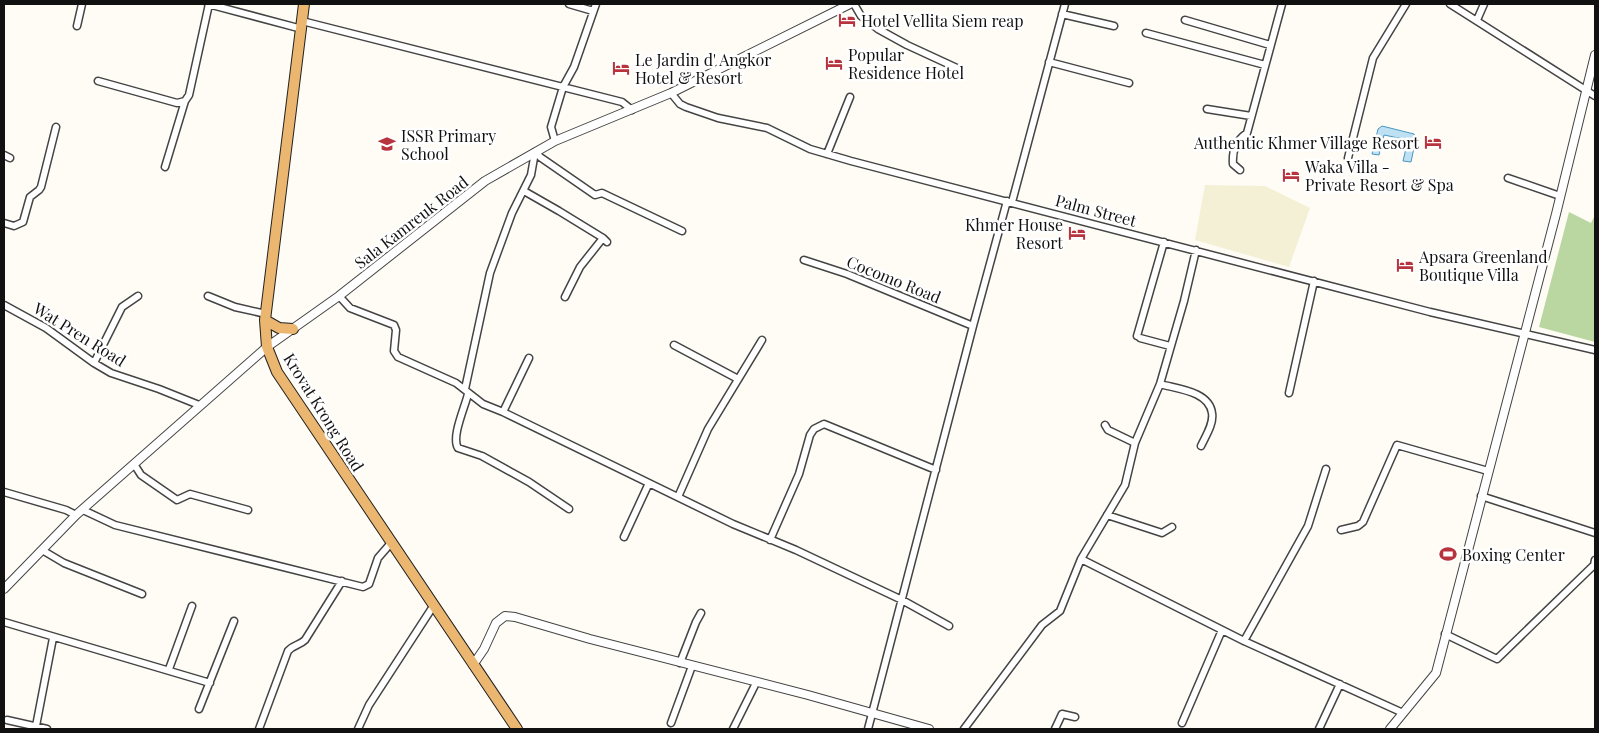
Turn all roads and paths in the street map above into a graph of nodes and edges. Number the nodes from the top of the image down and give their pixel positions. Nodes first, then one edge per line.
1 (82, 4) edge
2 (208, 4) edge
3 (304, 4) edge
4 (570, 4) edge
5 (596, 4) edge
6 (852, 4) edge
7 (1065, 4) edge
8 (1282, 4) edge
9 (1406, 4) edge
10 (1450, 4) edge
11 (1484, 4) edge
12 (593, 11) junction
13 (1062, 14) junction
14 (1185, 20) dead end
15 (1477, 20) junction
16 (302, 25) junction
17 (77, 26) dead end
18 (1114, 26) dead end
19 (1146, 33) dead end
20 (1270, 45) junction
21 (1595, 56) edge
22 (1049, 62) junction
23 (1265, 65) junction
24 (959, 69) dead end
25 (98, 80) dead end
26 (1129, 83) dead end
27 (563, 87) junction
28 (1587, 90) junction
29 (672, 95) junction
30 (1595, 96) edge
31 (850, 97) dead end
32 (185, 102) junction
33 (1207, 109) dead end
34 (632, 110) junction
35 (1251, 116) junction
36 (56, 127) dead end
37 (555, 141) junction
38 (535, 152) junction
39 (827, 154) junction
40 (1348, 158) dead end
41 (165, 167) dead end
42 (1240, 170) dead end
43 (1508, 178) dead end
44 (524, 191) junction
45 (1560, 196) junction
46 (1010, 202) junction
47 (4, 224) edge
48 (682, 231) dead end
49 (1164, 242) junction
50 (1196, 250) junction
51 (804, 260) dead end
52 (1314, 282) junction
53 (138, 296) dead end
54 (208, 296) dead end
55 (339, 296) junction
56 (565, 297) dead end
57 (4, 305) edge
58 (265, 317) junction
59 (973, 326) junction
60 (293, 330) junction
61 (1524, 334) junction
62 (762, 340) dead end
63 (674, 344) dead end
64 (1170, 346) junction
65 (267, 347) junction
66 (1595, 350) edge
67 (529, 358) dead end
68 (94, 363) junction
69 (738, 379) junction
70 (1160, 384) junction
71 (467, 391) junction
72 (1289, 393) dead end
73 (199, 406) junction
74 (503, 412) junction
75 (1105, 424) dead end
76 (1134, 443) junction
77 (1201, 446) dead end
78 (134, 464) junction
79 (1326, 469) dead end
80 (936, 470) junction
81 (1488, 471) junction
82 (649, 483) junction
83 (4, 492) edge
84 (1481, 496) junction
85 (678, 497) junction
86 (569, 509) dead end
87 (83, 510) junction
88 (248, 510) dead end
89 (76, 515) junction
90 (1107, 515) junction
91 (1172, 527) dead end
92 (1341, 530) dead end
93 (1595, 533) edge
94 (624, 537) dead end
95 (770, 540) junction
96 (391, 543) junction
97 (47, 554) junction
98 (1081, 559) junction
99 (1595, 560) edge
100 (342, 581) junction
101 (4, 589) edge
102 (142, 594) dead end
103 (902, 600) junction
104 (434, 605) junction
105 (192, 606) dead end
106 (701, 613) dead end
107 (234, 621) dead end
108 (4, 622) edge
109 (949, 626) dead end
110 (1222, 630) junction
111 (1446, 634) junction
112 (53, 638) junction
113 (1244, 641) junction
114 (680, 662) junction
115 (473, 665) junction
116 (692, 666) junction
117 (169, 669) junction
118 (210, 683) junction
119 (756, 683) junction
120 (1340, 684) junction
121 (199, 709) dead end
122 (1403, 713) junction
123 (872, 714) junction
124 (1075, 717) dead end
125 (7, 720) dead end
126 (671, 723) dead end
127 (1182, 723) dead end
128 (36, 726) junction
129 (47, 729) edge
130 (259, 729) edge
131 (358, 729) edge
132 (517, 729) edge
133 (733, 729) edge
134 (868, 729) edge
135 (929, 729) edge
136 (964, 729) edge
137 (1055, 729) edge
138 (1319, 729) edge
139 (1390, 729) edge

1 - 17 street
2 - 16 street
2 - 32 street
3 - 16 highway, Krovat Krong Road
4 - 12 street
5 - 12 street
6 - 24 street
6 - 29 street, Sala Kamreuk Road
7 - 13 street
8 - 20 street
9 - 40 street
10 - 15 street
11 - 15 street
12 - 27 street
13 - 18 street
13 - 22 street
14 - 20 street
15 - 28 street
16 - 27 street
16 - 58 highway, Krovat Krong Road
19 - 23 street
20 - 23 street
21 - 28 street
22 - 26 street
22 - 46 street
23 - 35 street
25 - 32 street
27 - 34 street
27 - 37 street
28 - 30 street
28 - 45 street
29 - 34 street, Sala Kamreuk Road
29 - 39 street, Palm Street
31 - 39 street
32 - 41 street
33 - 35 street
34 - 37 street, Sala Kamreuk Road
35 - 42 street
36 - 47 street
37 - 38 street, Sala Kamreuk Road
38 - 44 street
38 - 48 street
38 - 55 street, Sala Kamreuk Road
39 - 46 street, Palm Street
43 - 45 street
44 - 56 street
44 - 71 street
45 - 61 street
46 - 49 street, Palm Street
46 - 59 street
49 - 50 street, Palm Street
49 - 64 street
50 - 52 street, Palm Street
50 - 64 street
51 - 59 street, Cocomo Road
52 - 61 street, Palm Street
52 - 72 street
53 - 68 street
54 - 58 street
55 - 60 street, Sala Kamreuk Road
55 - 71 street
57 - 68 street, Wat Pren Road
58 - 60 highway
58 - 65 highway, Krovat Krong Road
59 - 80 street
60 - 65 street, Sala Kamreuk Road
61 - 66 street, Palm Street
61 - 81 street
62 - 69 street
63 - 69 street
64 - 70 street
65 - 73 street, Sala Kamreuk Road
65 - 96 highway, Krovat Krong Road
67 - 74 street
68 - 73 street, Wat Pren Road
69 - 85 street
70 - 76 street
70 - 77 street
71 - 74 street
71 - 86 street
73 - 78 street, Sala Kamreuk Road
74 - 82 street
75 - 76 street
76 - 90 street
78 - 87 street, Sala Kamreuk Road
78 - 88 street
79 - 113 street
80 - 95 street
80 - 103 street
81 - 84 street
81 - 92 street
82 - 85 street
82 - 94 street
83 - 89 street
84 - 93 street
84 - 111 street
85 - 95 street
87 - 89 street, Sala Kamreuk Road
87 - 100 street
89 - 97 street, Sala Kamreuk Road
90 - 91 street
90 - 98 street
95 - 103 street
96 - 100 street
96 - 104 highway, Krovat Krong Road
97 - 101 street, Sala Kamreuk Road
97 - 102 street
98 - 110 street
98 - 136 street
99 - 111 street
100 - 130 street
103 - 109 street
103 - 123 street
104 - 115 highway, Krovat Krong Road
104 - 131 street
105 - 117 street
106 - 114 street
107 - 118 street
108 - 112 street
110 - 113 street
110 - 127 street
111 - 122 street
112 - 117 street
112 - 128 street
113 - 120 street
114 - 115 street
114 - 116 street
115 - 132 highway, Krovat Krong Road
116 - 119 street
116 - 126 street
117 - 118 street
118 - 121 street
119 - 123 street
119 - 133 street
120 - 122 street
120 - 138 street
122 - 139 street
123 - 134 street
123 - 135 street
124 - 137 street
125 - 128 street
128 - 129 street

